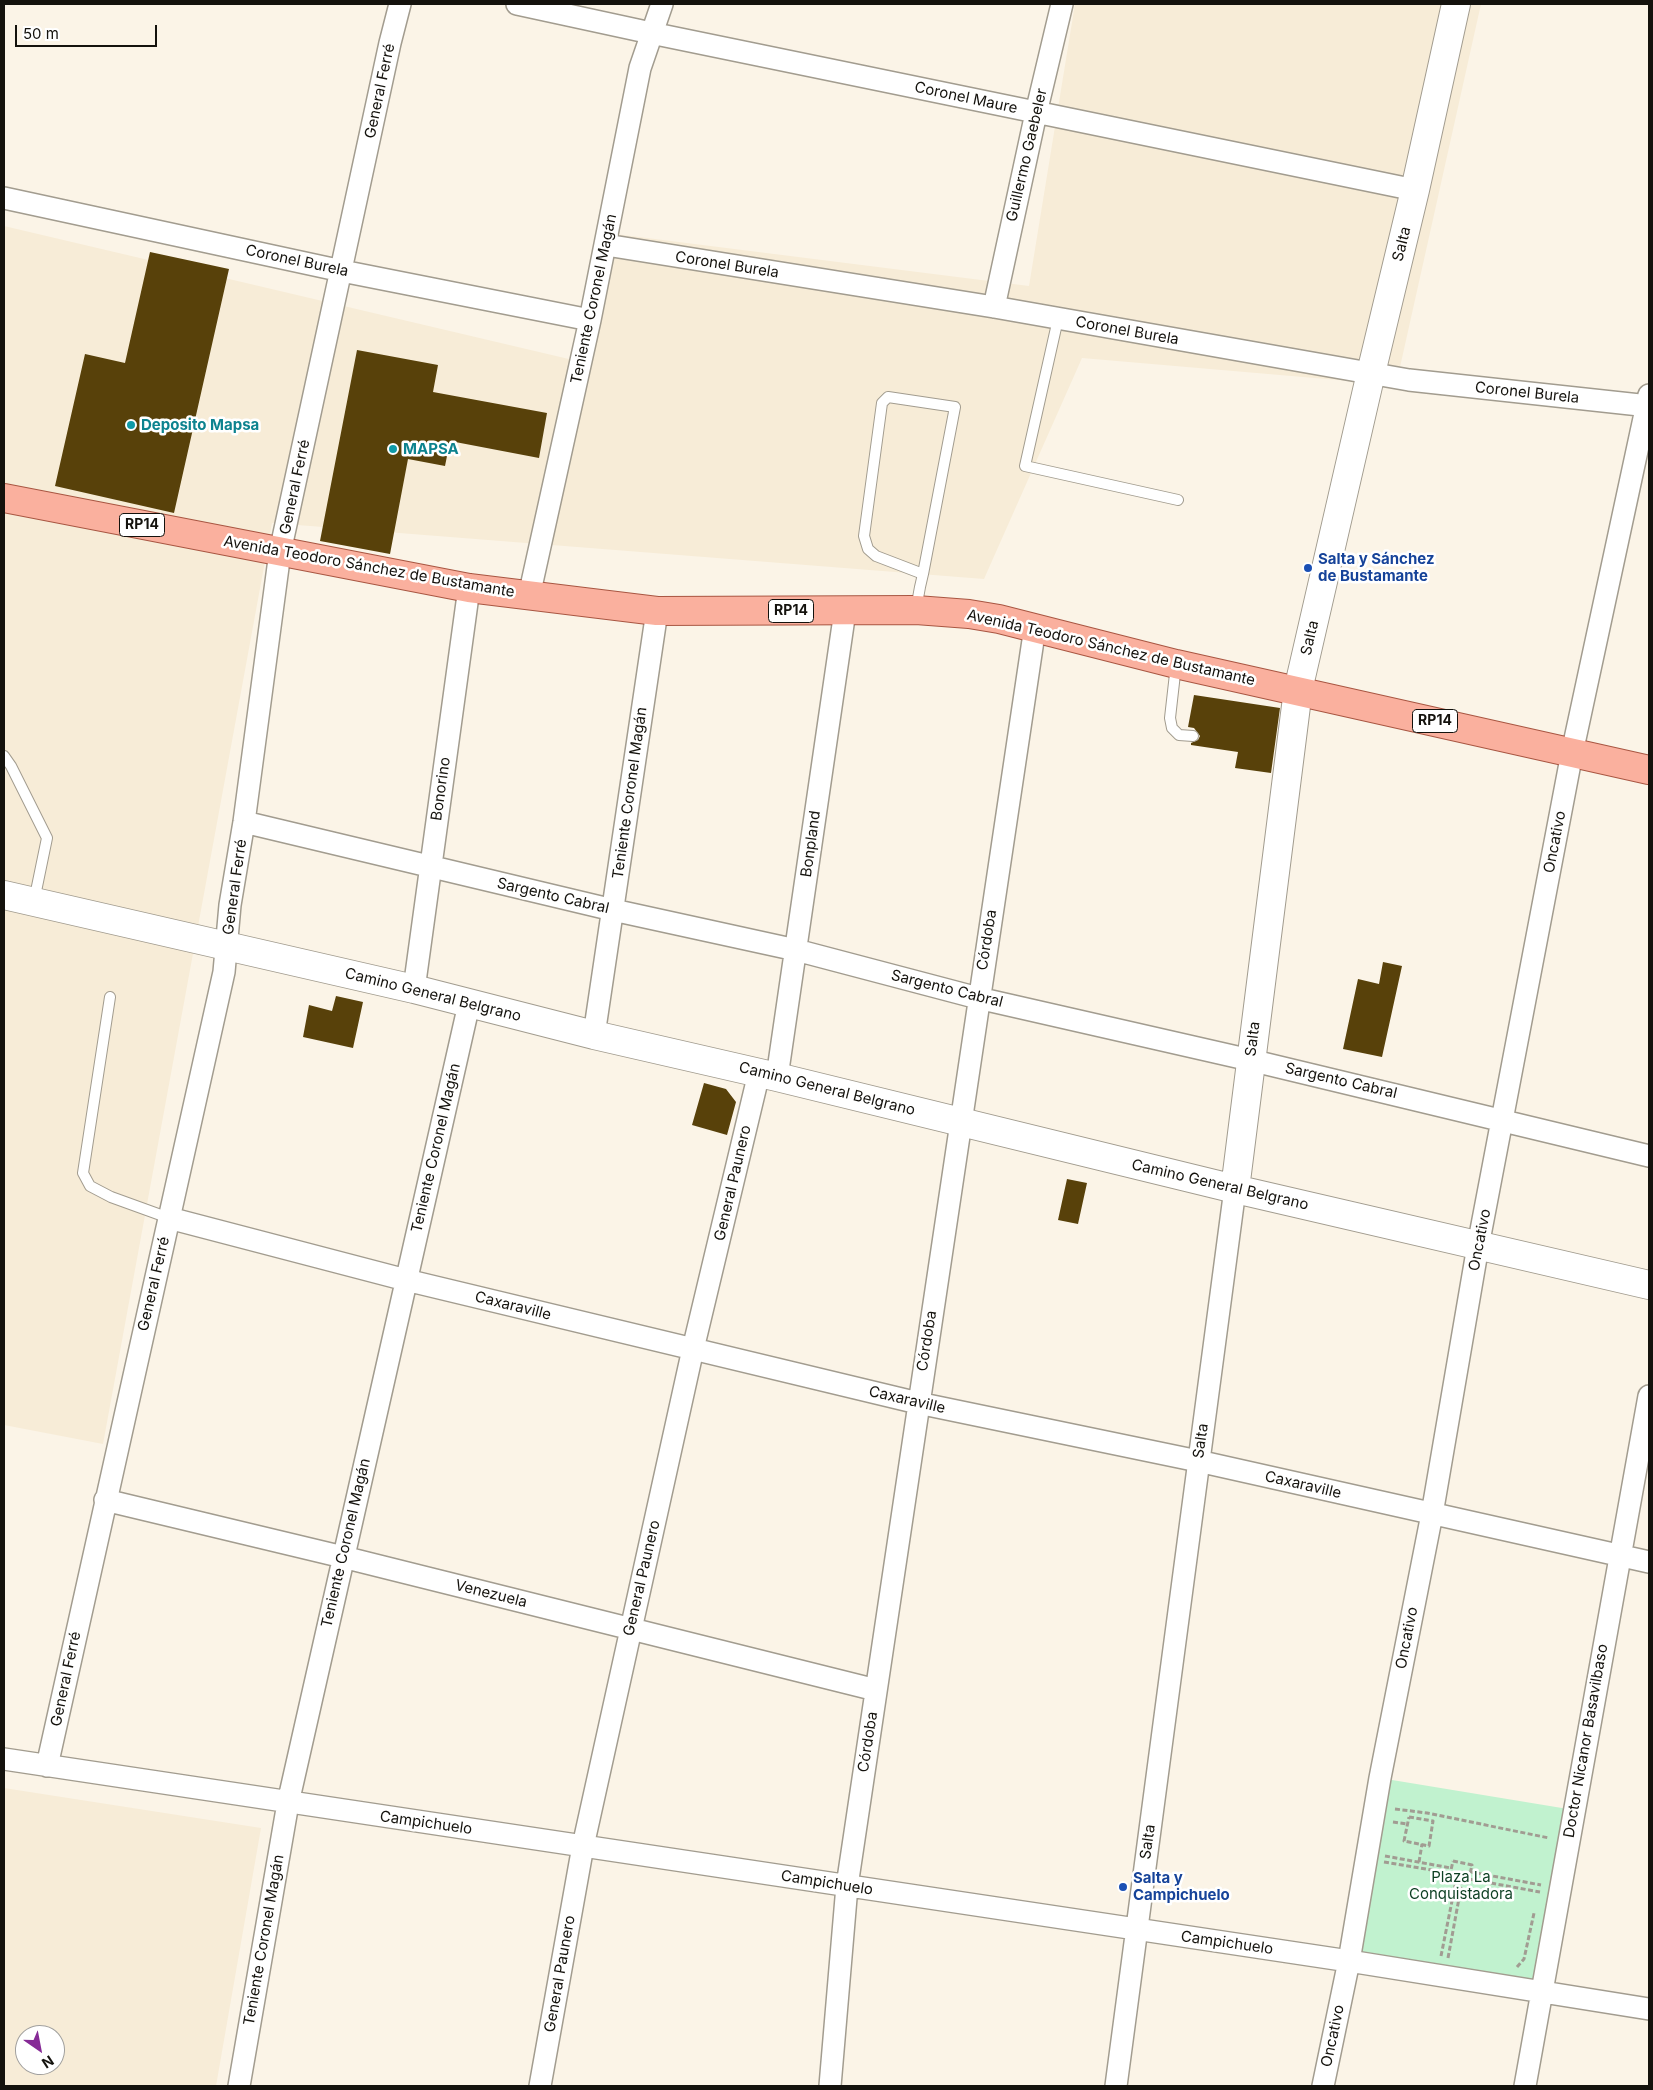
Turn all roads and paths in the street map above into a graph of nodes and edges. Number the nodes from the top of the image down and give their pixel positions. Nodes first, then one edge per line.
1 (400, 4) edge
2 (517, 4) edge
3 (662, 4) edge
4 (1062, 4) edge
5 (1456, 4) edge
6 (651, 33) junction
7 (1036, 113) junction
8 (1415, 190) junction
9 (4, 198) edge
10 (606, 245) junction
11 (342, 271) junction
12 (994, 307) junction
13 (1058, 319) junction
14 (590, 320) junction
15 (1371, 373) junction
16 (1648, 402) edge
17 (4, 498) edge
18 (1178, 500) dead end
19 (280, 552) junction
20 (923, 574) junction
21 (469, 588) junction
22 (529, 596) junction
23 (916, 610) junction
24 (657, 611) junction
25 (845, 611) junction
26 (1034, 627) junction
27 (1176, 664) junction
28 (1298, 690) junction
29 (1193, 736) dead end
30 (1572, 753) junction
31 (4, 756) edge
32 (1649, 770) edge
33 (244, 822) junction
34 (430, 867) junction
35 (4, 895) edge
36 (34, 902) junction
37 (613, 910) junction
38 (226, 947) junction
39 (796, 950) junction
40 (414, 989) junction
41 (110, 997) dead end
42 (978, 998) junction
43 (470, 1004) junction
44 (594, 1035) junction
45 (1250, 1060) junction
46 (768, 1075) junction
47 (1503, 1120) junction
48 (960, 1122) junction
49 (1649, 1156) edge
50 (1235, 1189) junction
51 (169, 1218) junction
52 (1478, 1246) junction
53 (406, 1280) junction
54 (1649, 1285) edge
55 (693, 1349) junction
56 (1649, 1396) edge
57 (918, 1403) junction
58 (1198, 1461) junction
59 (105, 1500) junction
60 (1432, 1514) junction
61 (1620, 1556) junction
62 (343, 1557) junction
63 (1649, 1562) edge
64 (631, 1630) junction
65 (876, 1690) junction
66 (4, 1759) edge
67 (47, 1766) junction
68 (288, 1802) junction
69 (1385, 1808) junction
70 (1427, 1813) junction
71 (1426, 1820) junction
72 (1391, 1830) dead end
73 (1551, 1831) dead end
74 (1549, 1838) junction
75 (1422, 1844) junction
76 (582, 1846) junction
77 (1547, 1847) dead end
78 (1388, 1848) dead end
79 (1376, 1858) junction
80 (1419, 1862) junction
81 (1451, 1868) junction
82 (1384, 1872) dead end
83 (1471, 1872) junction
84 (1450, 1873) junction
85 (1542, 1875) dead end
86 (1469, 1878) junction
87 (1456, 1881) junction
88 (1462, 1882) junction
89 (847, 1886) junction
90 (1553, 1889) junction
91 (1538, 1892) junction
92 (1536, 1901) dead end
93 (1534, 1911) dead end
94 (1136, 1929) junction
95 (1432, 1954) dead end
96 (1458, 1958) dead end
97 (1349, 1961) junction
98 (1443, 1966) junction
99 (1516, 1968) dead end
100 (1542, 1993) junction
101 (1649, 2009) edge
102 (239, 2086) edge
103 (540, 2086) edge
104 (830, 2086) edge
105 (1116, 2086) edge
106 (1323, 2086) edge
107 (1524, 2086) edge

1 - 11 street, General Ferré
2 - 6 street, Coronel Maure
3 - 6 street, Teniente Coronel Magán
4 - 7 street, Guillermo Gaebeler
5 - 8 street, Salta
6 - 7 street, Coronel Maure
6 - 10 street, Teniente Coronel Magán
7 - 8 street, Coronel Maure
7 - 12 street, Guillermo Gaebeler
8 - 15 street, Salta
9 - 11 street, Coronel Burela
10 - 12 street, Coronel Burela
10 - 14 street, Teniente Coronel Magán
11 - 14 street, Coronel Burela
11 - 19 street, General Ferré
12 - 13 street, Coronel Burela
13 - 15 street, Coronel Burela
13 - 18 lane
14 - 22 street, Teniente Coronel Magán
15 - 16 street, Coronel Burela
15 - 28 street, Salta
16 - 30 street, Oncativo
17 - 19 main road, Avenida Teodoro Sánchez de Bustamante / RP14
19 - 21 main road, Avenida Teodoro Sánchez de Bustamante / RP14
19 - 33 street, General Ferré
20 - 20 lane
20 - 23 lane
21 - 22 main road, Avenida Teodoro Sánchez de Bustamante / RP14
21 - 34 street, Bonorino
22 - 24 main road, Avenida Teodoro Sánchez de Bustamante / RP14
23 - 25 main road, Avenida Teodoro Sánchez de Bustamante / RP14
23 - 26 main road, Avenida Teodoro Sánchez de Bustamante / RP14
24 - 25 main road, Avenida Teodoro Sánchez de Bustamante / RP14
24 - 37 street, Teniente Coronel Magán
25 - 39 street, Bonpland
26 - 27 main road, Avenida Teodoro Sánchez de Bustamante / RP14
26 - 42 street, Córdoba
27 - 28 main road, Avenida Teodoro Sánchez de Bustamante / RP14
27 - 29 lane
28 - 30 main road, Avenida Teodoro Sánchez de Bustamante / RP14
28 - 45 street, Salta
30 - 32 main road, Avenida Teodoro Sánchez de Bustamante / RP14
30 - 47 street, Oncativo
31 - 36 lane
33 - 34 street, Sargento Cabral
33 - 38 street, General Ferré
34 - 37 street, Sargento Cabral
34 - 40 street, Bonorino
35 - 36 street, Camino General Belgrano
36 - 38 street, Camino General Belgrano
37 - 39 street, Sargento Cabral
37 - 44 street, Teniente Coronel Magán
38 - 40 street, Camino General Belgrano
38 - 51 street, General Ferré
39 - 42 street, Sargento Cabral
39 - 46 street, Bonpland
40 - 43 street, Camino General Belgrano
41 - 51 lane
42 - 45 street, Sargento Cabral
42 - 48 street, Córdoba
43 - 44 street, Camino General Belgrano
43 - 53 street, Teniente Coronel Magán
44 - 46 street, Camino General Belgrano
45 - 47 street, Sargento Cabral
45 - 50 street, Salta
46 - 48 street, Camino General Belgrano
46 - 55 street, General Paunero
47 - 49 street, Sargento Cabral
47 - 52 street, Oncativo
48 - 50 street, Camino General Belgrano
48 - 57 street, Córdoba
50 - 52 street, Camino General Belgrano
50 - 58 street, Salta
51 - 53 street, Caxaraville
51 - 59 street, General Ferré
52 - 54 street, Camino General Belgrano
52 - 60 street, Oncativo
53 - 55 street, Caxaraville
53 - 62 street, Teniente Coronel Magán
55 - 57 street, Caxaraville
55 - 64 street, General Paunero
56 - 61 street, Doctor Nicanor Basavilbaso
57 - 58 street, Caxaraville
57 - 65 street, Córdoba
58 - 60 street, Caxaraville
58 - 94 street, Salta
59 - 62 street, Venezuela
59 - 67 street, General Ferré
60 - 61 street, Caxaraville
60 - 69 street, Oncativo
61 - 63 street, Caxaraville
61 - 90 street, Doctor Nicanor Basavilbaso
62 - 64 street, Venezuela
62 - 68 street, Teniente Coronel Magán
64 - 65 street, Venezuela
64 - 76 street, General Paunero
65 - 89 street, Córdoba
66 - 67 street, Campichuelo
67 - 68 street, Campichuelo
68 - 76 street, Campichuelo
68 - 102 street, Teniente Coronel Magán
69 - 70 path
69 - 72 path
69 - 79 street, Oncativo
70 - 71 path
70 - 74 path
71 - 75 path
71 - 75 path
73 - 74 path
74 - 77 path
75 - 80 path
76 - 89 street, Campichuelo
76 - 103 street, General Paunero
78 - 79 path
79 - 80 path
79 - 82 path
79 - 84 path
79 - 97 street, Oncativo
80 - 81 path
81 - 83 path
81 - 84 path
83 - 86 path
83 - 90 path
84 - 87 path
85 - 90 path
86 - 88 path
86 - 91 path
87 - 88 path
87 - 98 path
88 - 98 path
89 - 94 street, Campichuelo
89 - 104 street, Córdoba
90 - 91 path
90 - 91 path
90 - 100 street, Doctor Nicanor Basavilbaso
91 - 92 path
93 - 99 path
94 - 97 street, Campichuelo
94 - 105 street, Salta
95 - 98 path
96 - 98 path
97 - 98 street, Campichuelo
97 - 106 street, Oncativo
98 - 100 street, Campichuelo
100 - 101 street, Campichuelo
100 - 107 street, Doctor Nicanor Basavilbaso

